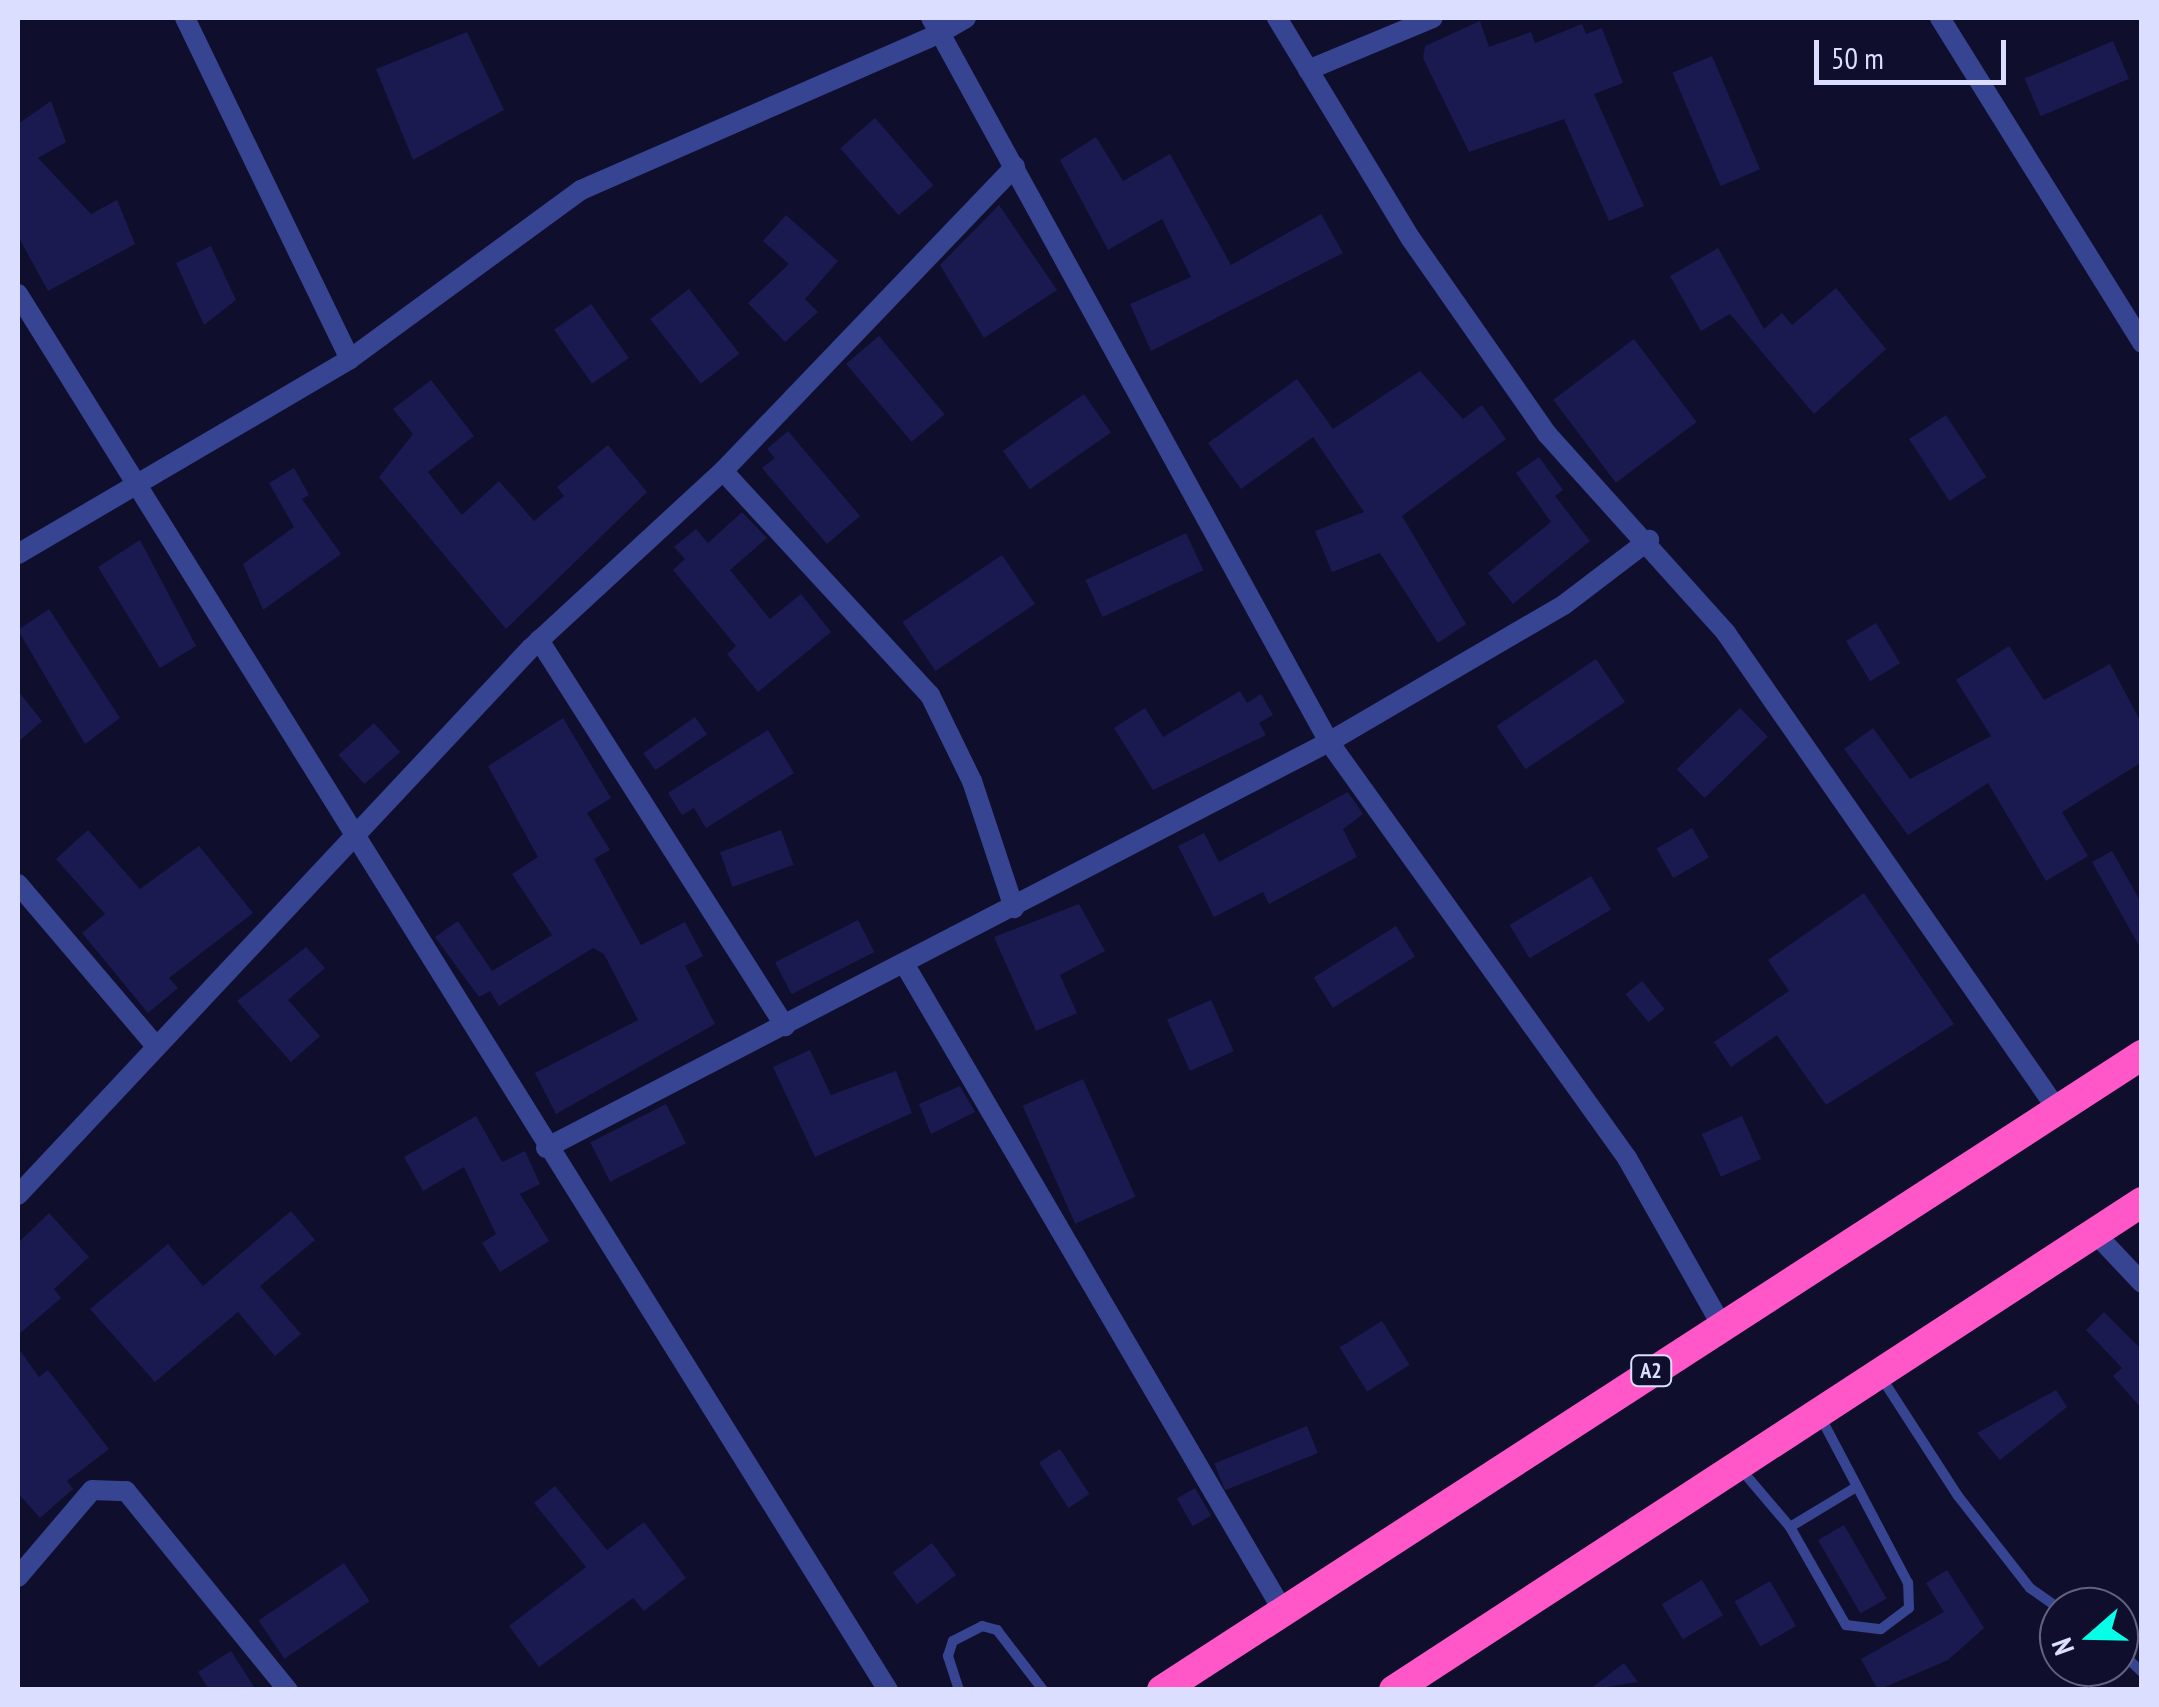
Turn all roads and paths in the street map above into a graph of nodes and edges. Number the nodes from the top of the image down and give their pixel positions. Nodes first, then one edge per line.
1 (185, 18) edge
2 (966, 18) edge
3 (1276, 18) edge
4 (1433, 18) edge
5 (1940, 18) edge
6 (936, 25) edge
7 (1308, 70) junction
8 (1015, 167) junction
9 (18, 294) edge
10 (2142, 343) edge
11 (350, 359) junction
12 (723, 471) junction
13 (134, 488) junction
14 (1649, 540) junction
15 (18, 554) edge
16 (539, 640) junction
17 (1329, 742) junction
18 (351, 836) junction
19 (18, 884) edge
20 (1014, 908) junction
21 (906, 965) junction
22 (786, 1026) junction
23 (156, 1046) junction
24 (2142, 1055) edge
25 (2057, 1108) junction
26 (546, 1148) junction
27 (18, 1195) edge
28 (2142, 1202) edge
29 (2094, 1232) junction
30 (2142, 1283) edge
31 (1722, 1326) junction
32 (1878, 1374) junction
33 (1818, 1412) junction
34 (1737, 1466) junction
35 (1853, 1488) junction
36 (1790, 1527) junction
37 (18, 1578) edge
38 (2039, 1594) edge
39 (1282, 1609) junction
40 (288, 1690) edge
41 (888, 1690) edge
42 (959, 1690) edge
43 (1043, 1690) edge
44 (1162, 1690) edge
45 (1394, 1690) edge

1 - 11 street
2 - 6 street
3 - 7 street
4 - 7 street
5 - 10 street
6 - 8 street
6 - 11 street
7 - 14 street
8 - 12 street
8 - 17 street
9 - 13 street
11 - 13 street
12 - 16 street
12 - 20 street
13 - 15 street
13 - 18 street
14 - 17 street
14 - 25 street
16 - 18 street
16 - 22 street
17 - 20 street
17 - 31 street
18 - 23 street
18 - 26 street
19 - 23 street
20 - 21 street
21 - 22 street
21 - 39 street
22 - 26 street
23 - 27 street
24 - 25 highway, A2
25 - 31 highway, A2
26 - 41 street
28 - 29 highway
29 - 30 street
29 - 32 highway
31 - 39 highway, A2
32 - 33 highway
32 - 38 lane
33 - 34 highway
33 - 35 lane
34 - 36 lane
34 - 45 highway
35 - 36 lane
35 - 36 lane
37 - 40 street
39 - 44 highway, A2
42 - 43 lane

